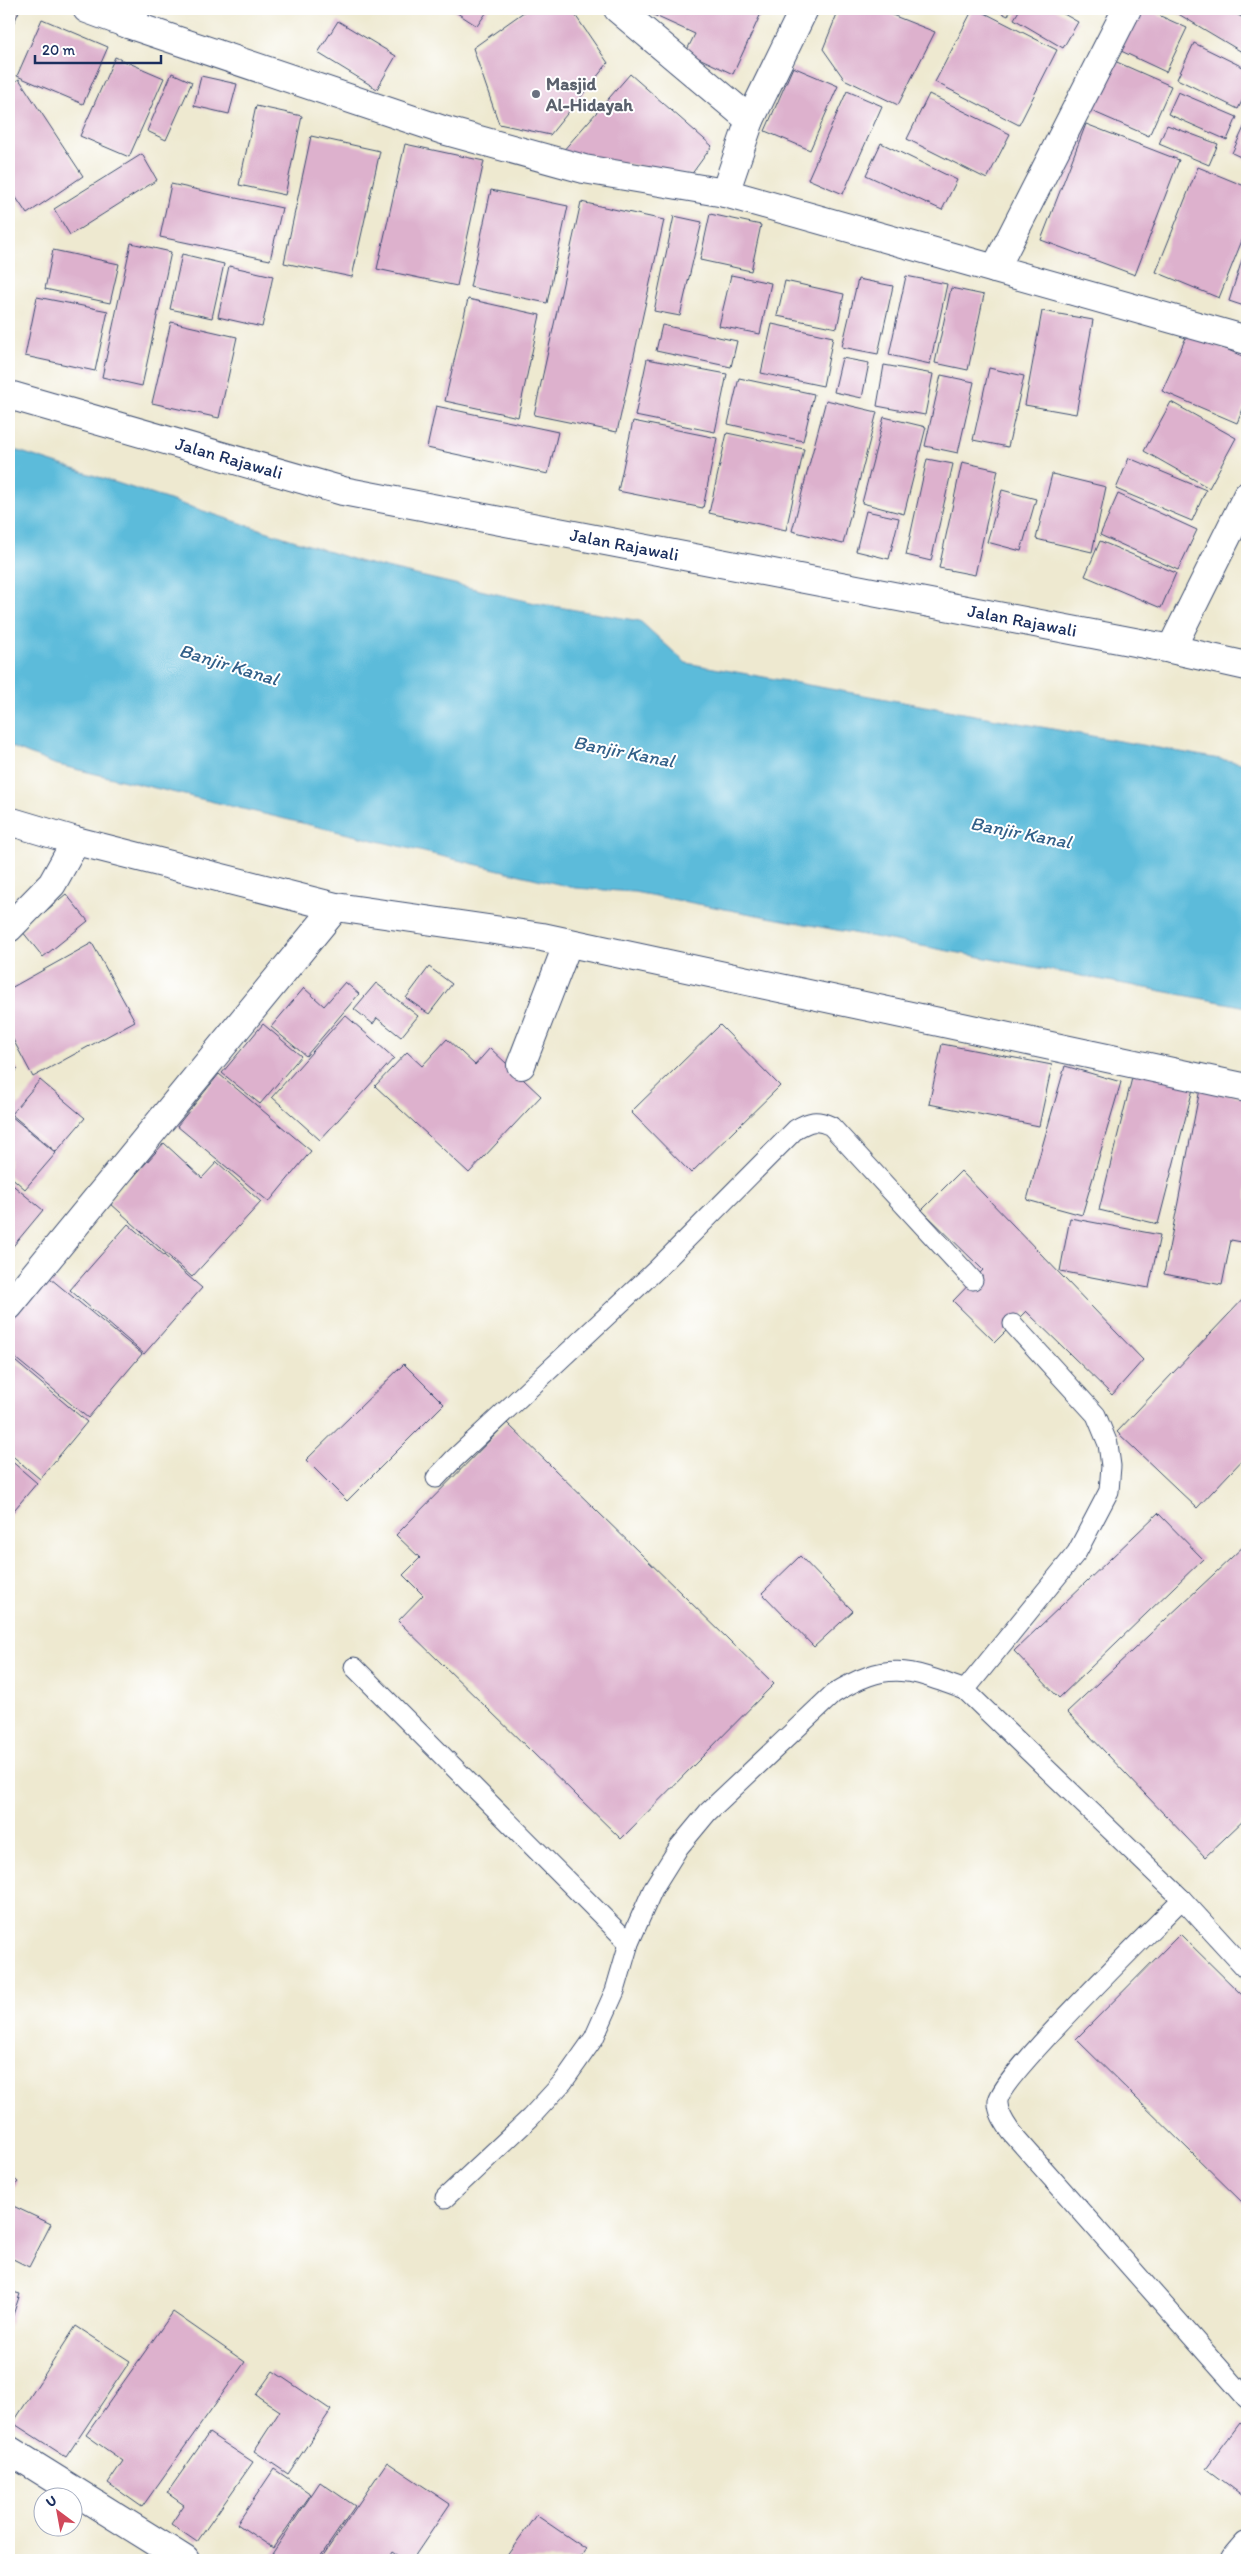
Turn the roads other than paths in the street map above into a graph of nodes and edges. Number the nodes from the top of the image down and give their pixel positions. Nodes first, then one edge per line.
1 (87, 9) edge
2 (618, 9) edge
3 (804, 9) edge
4 (1127, 9) edge
5 (132, 17) edge
6 (750, 120) junction
7 (725, 194) junction
8 (995, 269) junction
9 (1247, 340) edge
10 (9, 395) edge
11 (1247, 496) edge
12 (1171, 649) junction
13 (1247, 666) edge
14 (9, 820) edge
15 (76, 841) junction
16 (336, 907) junction
17 (9, 928) edge
18 (568, 943) junction
19 (521, 1065) dead end
20 (1247, 1088) edge
21 (973, 1280) dead end
22 (9, 1306) edge
23 (1013, 1324) dead end
24 (436, 1478) dead end
25 (354, 1667) dead end
26 (965, 1690) junction
27 (1182, 1899) junction
28 (629, 1943) junction
29 (1247, 1970) edge
30 (445, 2198) dead end
31 (1247, 2399) edge
32 (9, 2450) edge
33 (1247, 2546) edge
34 (185, 2560) edge
35 (1235, 2560) edge

1 - 5 street
2 - 6 street
3 - 6 street
4 - 8 street
5 - 7 street
6 - 7 street
7 - 8 street
8 - 9 street
10 - 12 street, Jalan Rajawali
11 - 12 street
12 - 13 street, Jalan Rajawali
14 - 15 street
15 - 16 street
15 - 17 street
16 - 18 street
16 - 22 street
18 - 19 street
18 - 20 street
21 - 24 lane
23 - 26 lane
25 - 28 lane
26 - 27 lane
26 - 28 lane
27 - 29 lane
27 - 31 lane
28 - 30 lane
32 - 34 street
33 - 35 street

